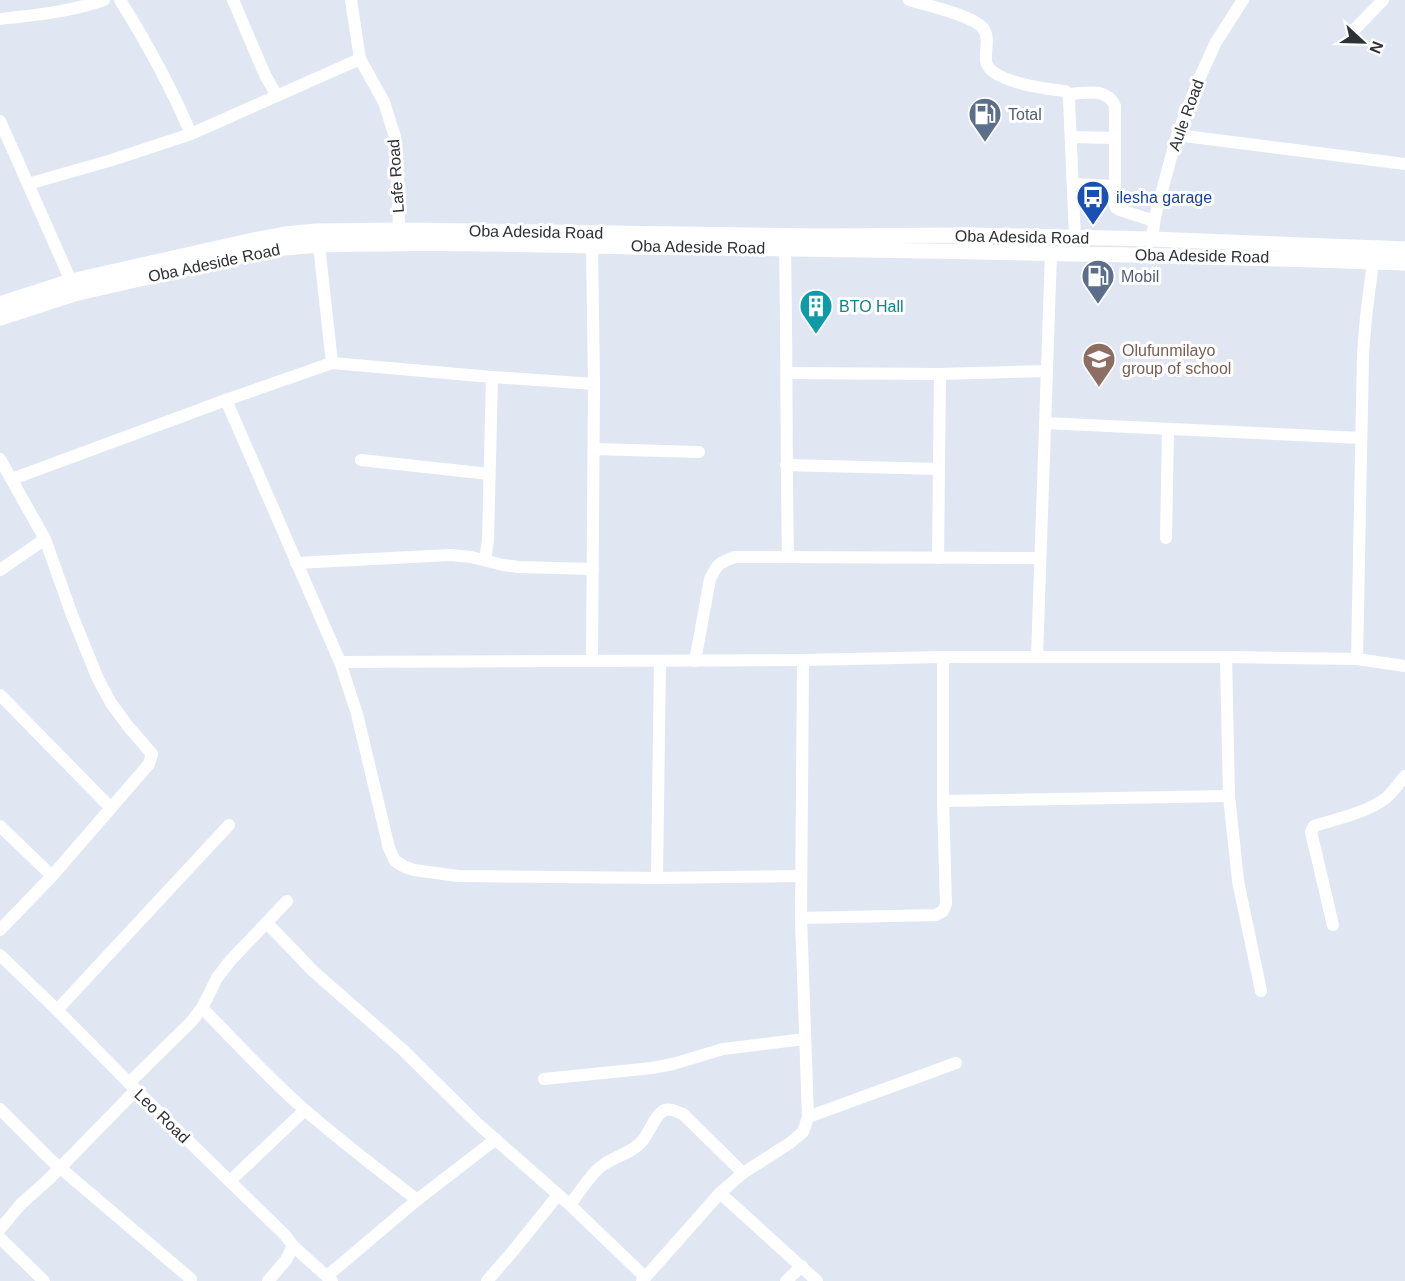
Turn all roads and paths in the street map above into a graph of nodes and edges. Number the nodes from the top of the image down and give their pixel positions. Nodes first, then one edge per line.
1 (104, 0) edge
2 (120, 0) edge
3 (233, 0) edge
4 (351, 0) edge
5 (909, 0) edge
6 (1243, 0) edge
7 (1383, 0) edge
8 (0, 19) edge
9 (1354, 30) dead end
10 (360, 59) junction
11 (1068, 94) junction
12 (278, 96) junction
13 (0, 121) edge
14 (191, 134) junction
15 (1177, 135) junction
16 (1071, 137) junction
17 (1115, 138) junction
18 (1405, 164) edge
19 (28, 184) junction
20 (1073, 184) junction
21 (1115, 186) junction
22 (1154, 221) junction
23 (399, 230) junction
24 (1076, 238) junction
25 (567, 239) junction
26 (1152, 239) junction
27 (818, 243) junction
28 (319, 245) junction
29 (592, 246) junction
30 (785, 248) junction
31 (1405, 249) edge
32 (1051, 253) junction
33 (1373, 262) junction
34 (1405, 263) edge
35 (72, 288) junction
36 (0, 304) edge
37 (0, 318) edge
38 (332, 363) junction
39 (1046, 371) junction
40 (787, 373) junction
41 (940, 374) junction
42 (492, 377) junction
43 (594, 384) junction
44 (226, 400) junction
45 (1045, 423) junction
46 (1168, 429) junction
47 (1361, 438) junction
48 (594, 449) junction
49 (699, 452) dead end
50 (0, 459) edge
51 (361, 460) dead end
52 (786, 465) junction
53 (939, 469) junction
54 (489, 474) junction
55 (12, 479) junction
56 (1166, 538) dead end
57 (45, 539) junction
58 (788, 557) junction
59 (938, 558) junction
60 (1040, 558) junction
61 (485, 560) junction
62 (296, 564) junction
63 (593, 569) junction
64 (0, 570) edge
65 (943, 657) junction
66 (1037, 657) junction
67 (1226, 657) junction
68 (1357, 659) junction
69 (803, 660) junction
70 (592, 661) junction
71 (660, 661) junction
72 (695, 661) junction
73 (340, 662) junction
74 (1405, 666) edge
75 (0, 695) edge
76 (1405, 776) edge
77 (1229, 796) junction
78 (943, 801) junction
79 (111, 808) junction
80 (229, 825) dead end
81 (0, 826) edge
82 (52, 876) junction
83 (801, 876) junction
84 (657, 878) junction
85 (287, 901) dead end
86 (801, 918) junction
87 (267, 923) junction
88 (1334, 924) dead end
89 (0, 930) edge
90 (0, 956) edge
91 (1261, 991) dead end
92 (202, 1008) junction
93 (57, 1010) junction
94 (805, 1039) junction
95 (956, 1063) dead end
96 (544, 1079) dead end
97 (132, 1087) junction
98 (0, 1109) edge
99 (305, 1110) junction
100 (808, 1117) junction
101 (496, 1139) junction
102 (60, 1167) junction
103 (743, 1173) junction
104 (230, 1181) junction
105 (720, 1193) junction
106 (558, 1194) junction
107 (417, 1200) junction
108 (570, 1205) junction
109 (0, 1229) edge
110 (0, 1238) edge
111 (293, 1246) junction
112 (802, 1266) junction
113 (330, 1278) edge
114 (191, 1279) dead end
115 (644, 1279) edge
116 (44, 1281) edge
117 (268, 1281) edge
118 (487, 1281) edge
119 (786, 1281) edge
120 (817, 1281) edge

1 - 8 street
2 - 14 street
3 - 12 street
4 - 10 street
5 - 11 street
6 - 15 street, Aule Road
7 - 9 street
10 - 12 street
10 - 23 street, Lafe Road
11 - 16 street
11 - 17 street
12 - 14 street
13 - 19 street
14 - 19 street
15 - 18 street
15 - 22 street, Aule Road
16 - 17 street
16 - 20 street
17 - 21 street
19 - 35 street
20 - 21 street
20 - 24 street
21 - 22 street
22 - 26 street, Aule Road
23 - 25 main road, Oba Adesida Road
23 - 35 main road, Oba Adesida Road
24 - 26 main road, Oba Adesida Road
24 - 27 main road, Oba Adesida Road
25 - 27 main road, Oba Adesida Road
25 - 28 main road, Oba Adeside Road
25 - 29 main road, Oba Adeside Road
26 - 31 main road, Oba Adesida Road
27 - 30 main road, Oba Adeside Road
27 - 32 main road, Oba Adeside Road
28 - 35 main road, Oba Adeside Road
28 - 38 street
29 - 30 main road, Oba Adeside Road
29 - 43 street
30 - 40 street
32 - 33 main road, Oba Adeside Road
32 - 39 street
33 - 34 main road, Oba Adeside Road
33 - 47 street
35 - 36 main road, Oba Adesida Road
35 - 37 main road, Oba Adeside Road
38 - 42 street
38 - 44 street
39 - 41 street
39 - 45 street
40 - 41 street
40 - 52 street
41 - 53 street
42 - 43 street
42 - 54 street
43 - 48 street
44 - 55 street
44 - 62 street
45 - 46 street
45 - 60 street
46 - 47 street
46 - 56 street
47 - 68 street
48 - 49 street
48 - 63 street
50 - 55 street
51 - 54 street
52 - 53 street
52 - 58 street
53 - 59 street
54 - 61 street
55 - 57 street
57 - 64 street
57 - 79 street
58 - 59 street
58 - 72 street
59 - 60 street
60 - 66 street
61 - 62 street
61 - 63 street
62 - 73 street
63 - 70 street
65 - 66 street
65 - 69 street
65 - 78 street
66 - 67 street
67 - 68 street
67 - 77 street
68 - 74 street
69 - 72 street
69 - 83 street
70 - 71 street
70 - 73 street
71 - 72 street
71 - 84 street
73 - 84 street
75 - 79 street
76 - 88 street
77 - 78 street
77 - 91 street
78 - 86 street
79 - 82 street
80 - 93 street
81 - 82 street
82 - 89 street
83 - 84 street
83 - 86 street
85 - 87 street
86 - 94 street
87 - 92 street
87 - 101 street
90 - 93 street, Leo Road
92 - 97 street
92 - 99 street
93 - 97 street, Leo Road
94 - 96 street
94 - 100 street
95 - 100 street
97 - 102 street
97 - 104 street, Leo Road
98 - 102 street
99 - 104 street
99 - 107 street
100 - 103 street
101 - 106 street
101 - 107 street
102 - 109 street
102 - 114 street
103 - 105 street
103 - 108 street
104 - 111 street, Leo Road
105 - 112 street
105 - 115 street
106 - 108 street
106 - 118 street
107 - 113 street
108 - 115 street
110 - 116 street
111 - 113 street, Leo Road
111 - 117 street
112 - 119 street
112 - 120 street

